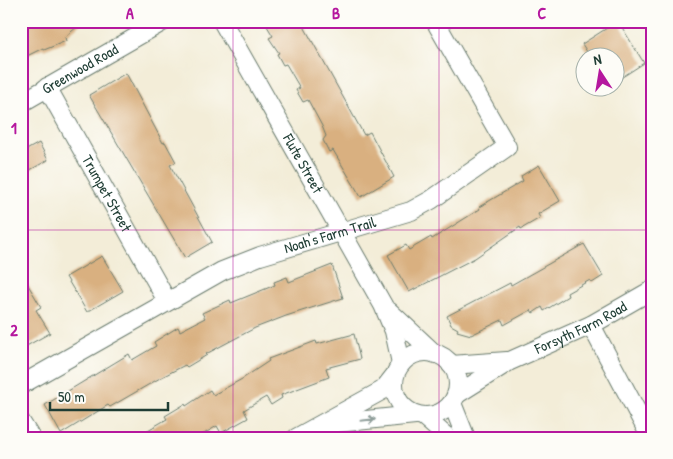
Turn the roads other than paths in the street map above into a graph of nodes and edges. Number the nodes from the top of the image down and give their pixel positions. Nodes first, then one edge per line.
1 (164, 21) edge
2 (222, 21) edge
3 (435, 21) edge
4 (47, 87) junction
5 (21, 103) edge
6 (341, 232) junction
7 (652, 290) edge
8 (167, 301) junction
9 (383, 305) junction
10 (591, 325) junction
11 (436, 354) junction
12 (510, 361) junction
13 (451, 365) junction
14 (398, 370) junction
15 (21, 385) edge
16 (454, 399) junction
17 (419, 416) junction
18 (21, 422) edge
19 (321, 424) junction
20 (31, 438) edge
21 (296, 438) edge
22 (448, 438) edge
23 (466, 438) edge
24 (651, 438) edge

1 - 4 street, Greenwood Road
2 - 6 street, Flute Street
3 - 6 street, Noah's Farm Trail
4 - 5 street, Greenwood Road
4 - 8 street, Trumpet Street
6 - 8 street, Noah's Farm Trail
6 - 9 street, Flute Street
7 - 10 street, Forsyth Farm Road
8 - 15 street, Noah's Farm Trail
9 - 11 street, Flute Street
9 - 14 street, Flute Street
10 - 12 street, Forsyth Farm Road
10 - 24 street
11 - 13 street
11 - 14 street
12 - 13 street, Forsyth Farm Road
12 - 16 street, Forsyth Farm Road
13 - 16 street
14 - 17 street
14 - 19 street
16 - 17 street
16 - 23 street
19 -> 17 street
17 - 22 street
18 - 20 street
19 - 21 street

